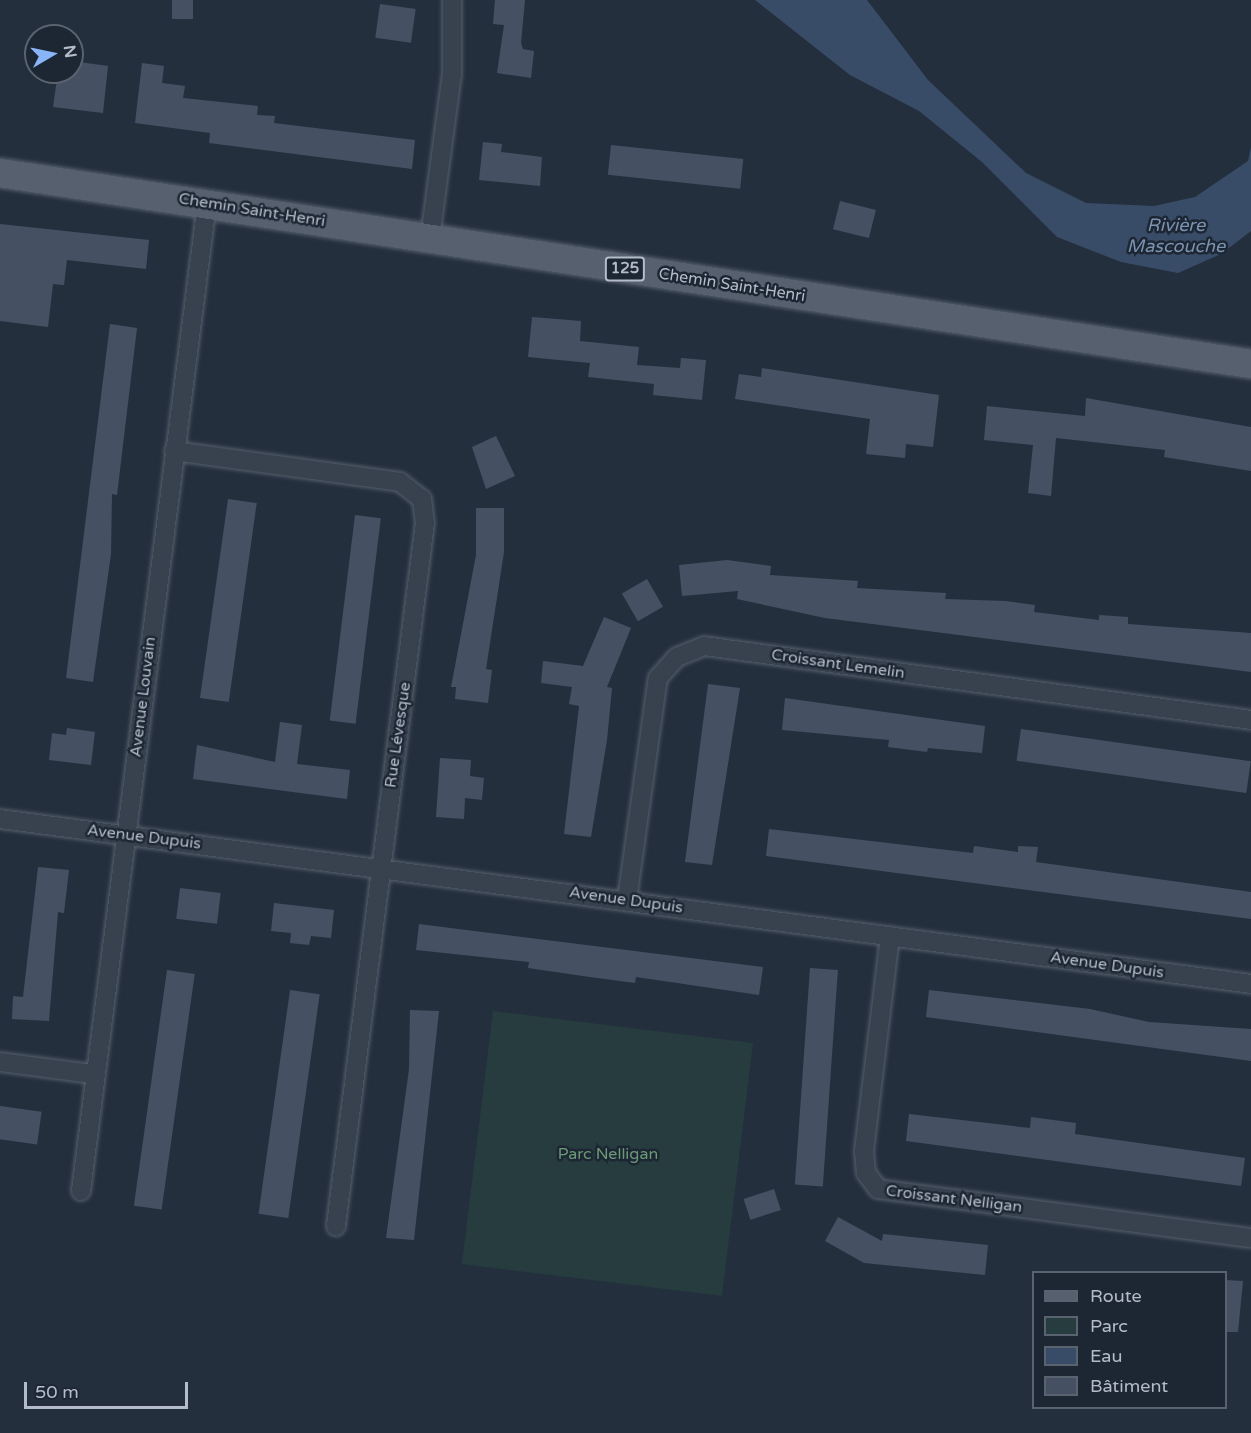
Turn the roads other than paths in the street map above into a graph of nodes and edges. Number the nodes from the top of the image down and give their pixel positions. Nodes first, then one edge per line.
1 (452, 0) edge
2 (0, 173) edge
3 (207, 203) junction
4 (429, 238) junction
5 (1251, 364) edge
6 (174, 451) junction
7 (1251, 720) edge
8 (0, 819) edge
9 (126, 835) junction
10 (380, 866) junction
11 (627, 900) junction
12 (890, 936) junction
13 (1251, 984) edge
14 (0, 1062) edge
15 (93, 1074) junction
16 (81, 1191) dead end
17 (336, 1226) dead end
18 (1251, 1238) edge

1 - 4 street
2 - 3 main road, Chemin Saint-Henri / 125
3 - 4 main road, Chemin Saint-Henri / 125
3 - 6 street, Avenue Louvain
4 - 5 main road, Chemin Saint-Henri / 125
6 - 9 street, Avenue Louvain
6 - 10 street, Rue Lévesque
7 - 11 street, Croissant Lemelin
8 - 9 street, Avenue Dupuis
9 - 10 street, Avenue Dupuis
9 - 15 street, Avenue Louvain
10 - 11 street, Avenue Dupuis
10 - 17 street, Rue Lévesque
11 - 12 street, Avenue Dupuis
12 - 13 street, Avenue Dupuis
12 - 18 street, Croissant Nelligan
14 - 15 street
15 - 16 street, Avenue Louvain

